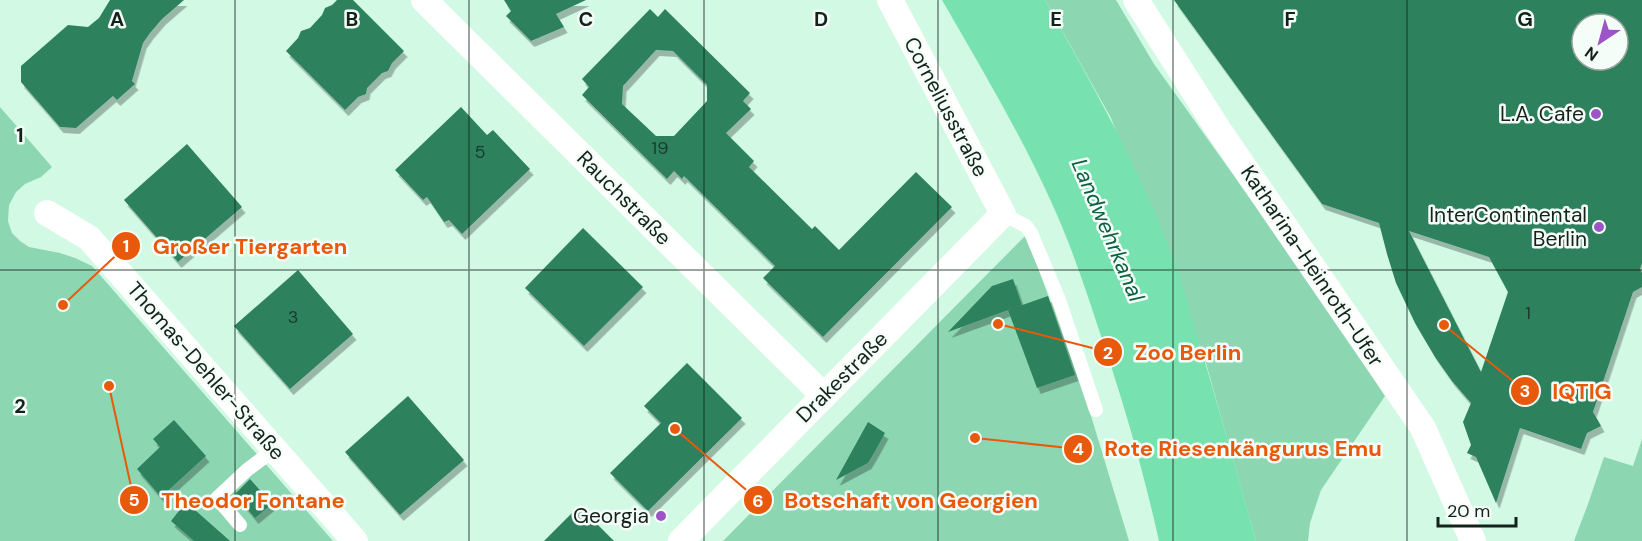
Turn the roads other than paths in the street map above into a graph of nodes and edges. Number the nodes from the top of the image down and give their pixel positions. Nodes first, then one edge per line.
1 (424, 0) edge
2 (890, 0) edge
3 (1136, 0) edge
4 (47, 213) dead end
5 (1003, 214) junction
6 (824, 396) junction
7 (1093, 407) dead end
8 (275, 449) junction
9 (240, 525) dead end
10 (355, 541) edge
11 (681, 541) edge
12 (1473, 541) edge

1 - 6 street, Rauchstraße
2 - 5 street, Corneliusstraße
3 - 12 street, Katharina-Heinroth-Ufer
4 - 8 street, Thomas-Dehler-Straße
5 - 6 street, Drakestraße
5 - 7 lane
6 - 11 street, Drakestraße
8 - 9 lane
8 - 10 street, Thomas-Dehler-Straße

